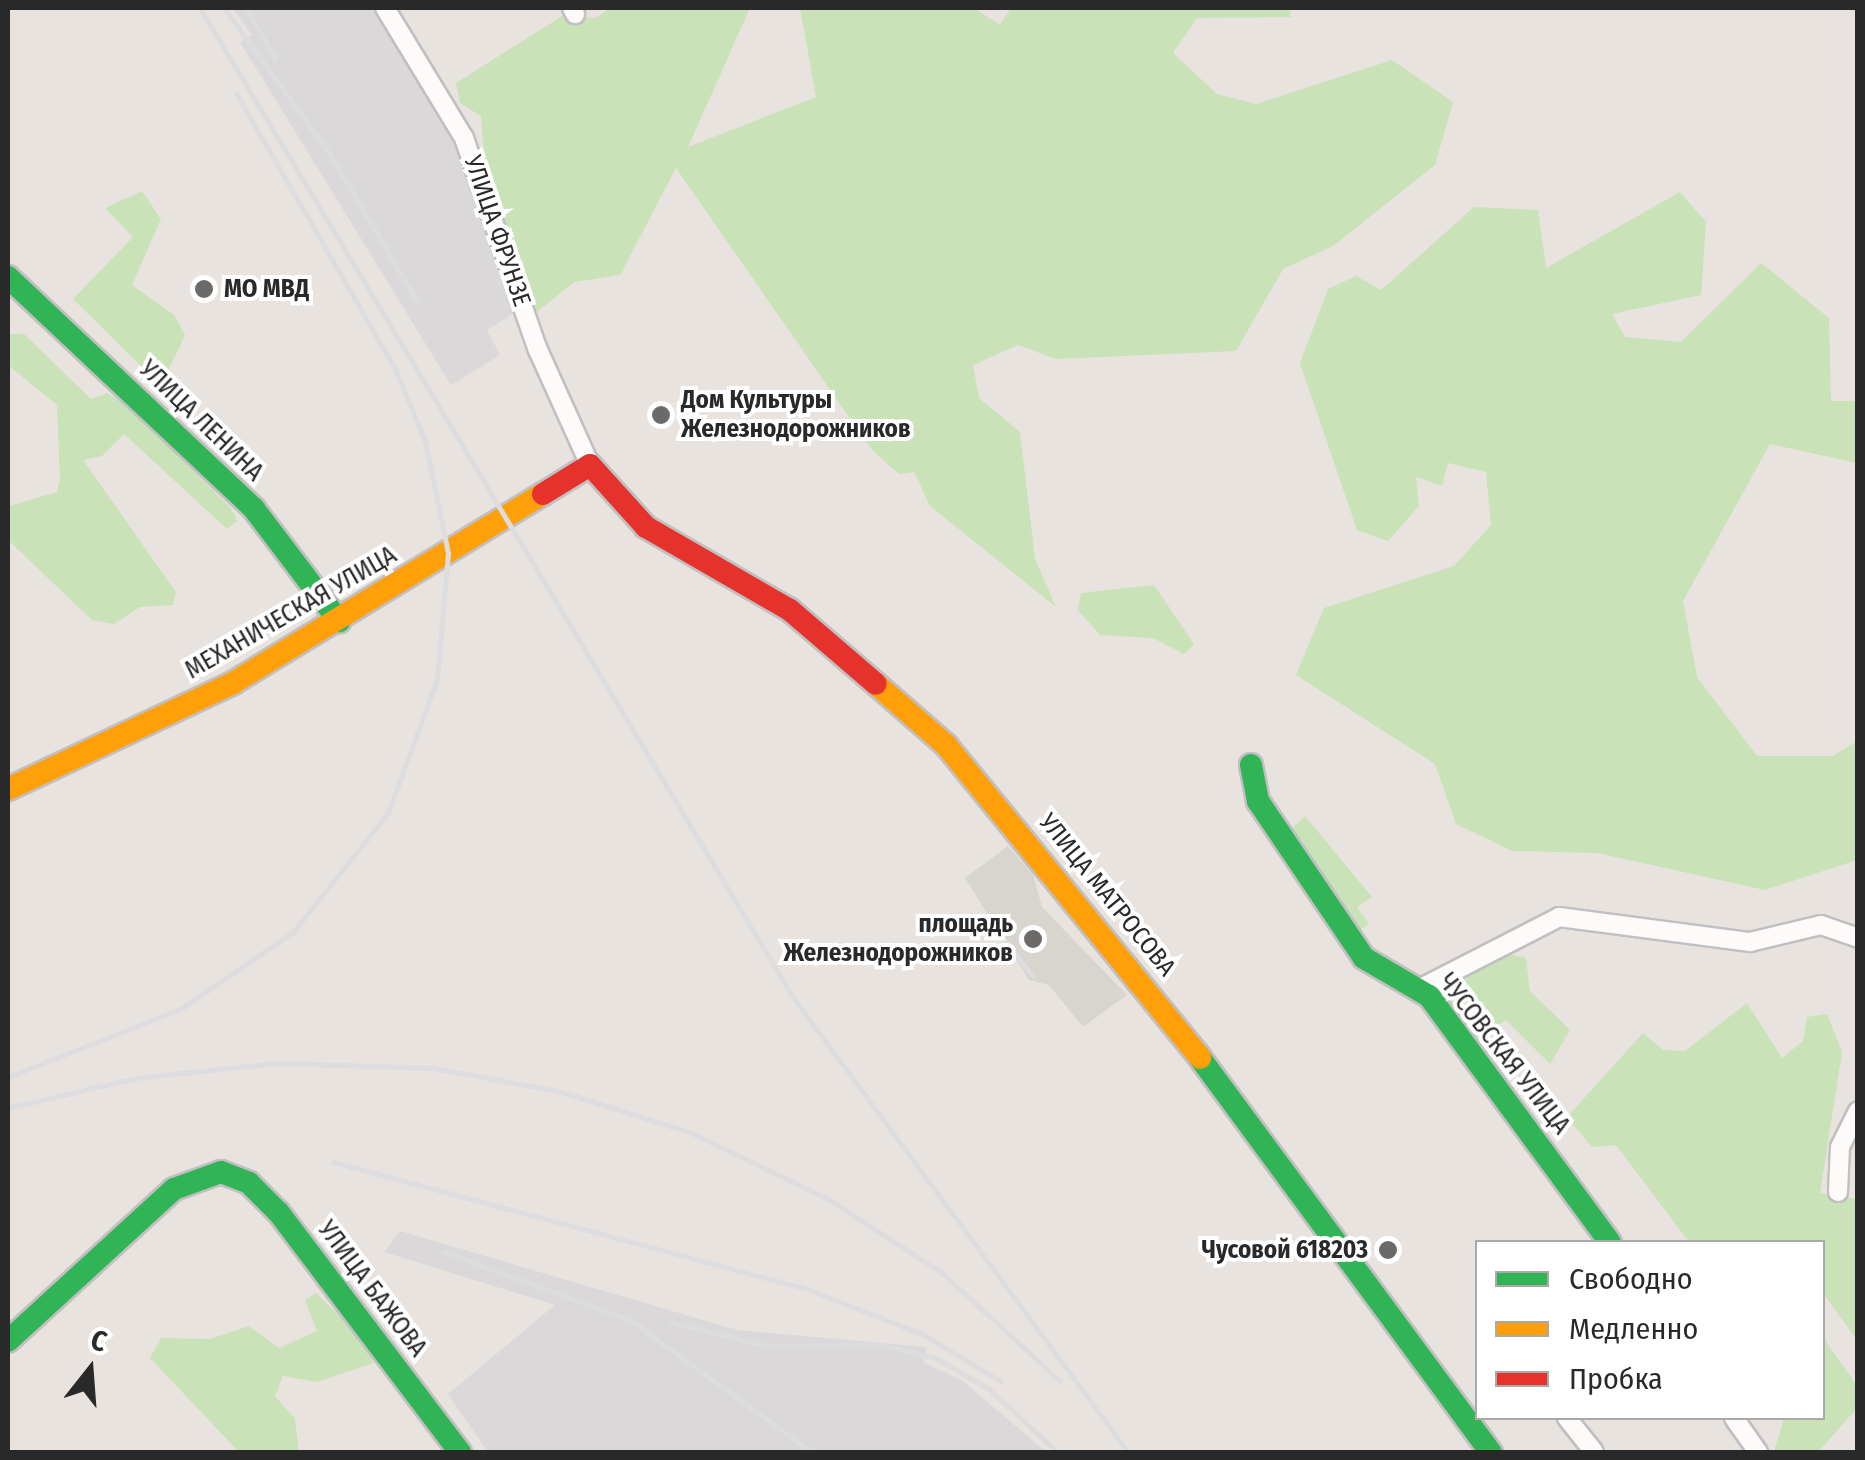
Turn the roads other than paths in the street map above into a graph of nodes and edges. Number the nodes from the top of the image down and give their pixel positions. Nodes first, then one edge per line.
1 (386, 8) edge
2 (8, 277) edge
3 (590, 465) junction
4 (338, 620) junction
5 (1251, 765) dead end
6 (8, 789) edge
7 (1858, 938) edge
8 (1421, 988) junction
9 (1858, 1110) edge
10 (1838, 1192) dead end
11 (1609, 1240) edge
12 (8, 1341) edge
13 (1569, 1420) edge
14 (1735, 1420) edge
15 (457, 1451) edge
16 (1490, 1452) edge
17 (1594, 1452) edge
18 (1758, 1452) edge

1 - 3 street, УЛИЦА ФРУНЗЕ
2 - 4 street, УЛИЦА ЛЕНИНА
3 - 4 street, МЕХАНИЧЕСКАЯ УЛИЦА
3 - 16 street, УЛИЦА МАТРОСОВА
4 - 6 street, МЕХАНИЧЕСКАЯ УЛИЦА
5 - 8 street, ЧУСОВСКАЯ УЛИЦА
7 - 8 street
8 - 11 street, ЧУСОВСКАЯ УЛИЦА
9 - 10 street
12 - 15 street, УЛИЦА БАЖОВА
13 - 17 street
14 - 18 street

